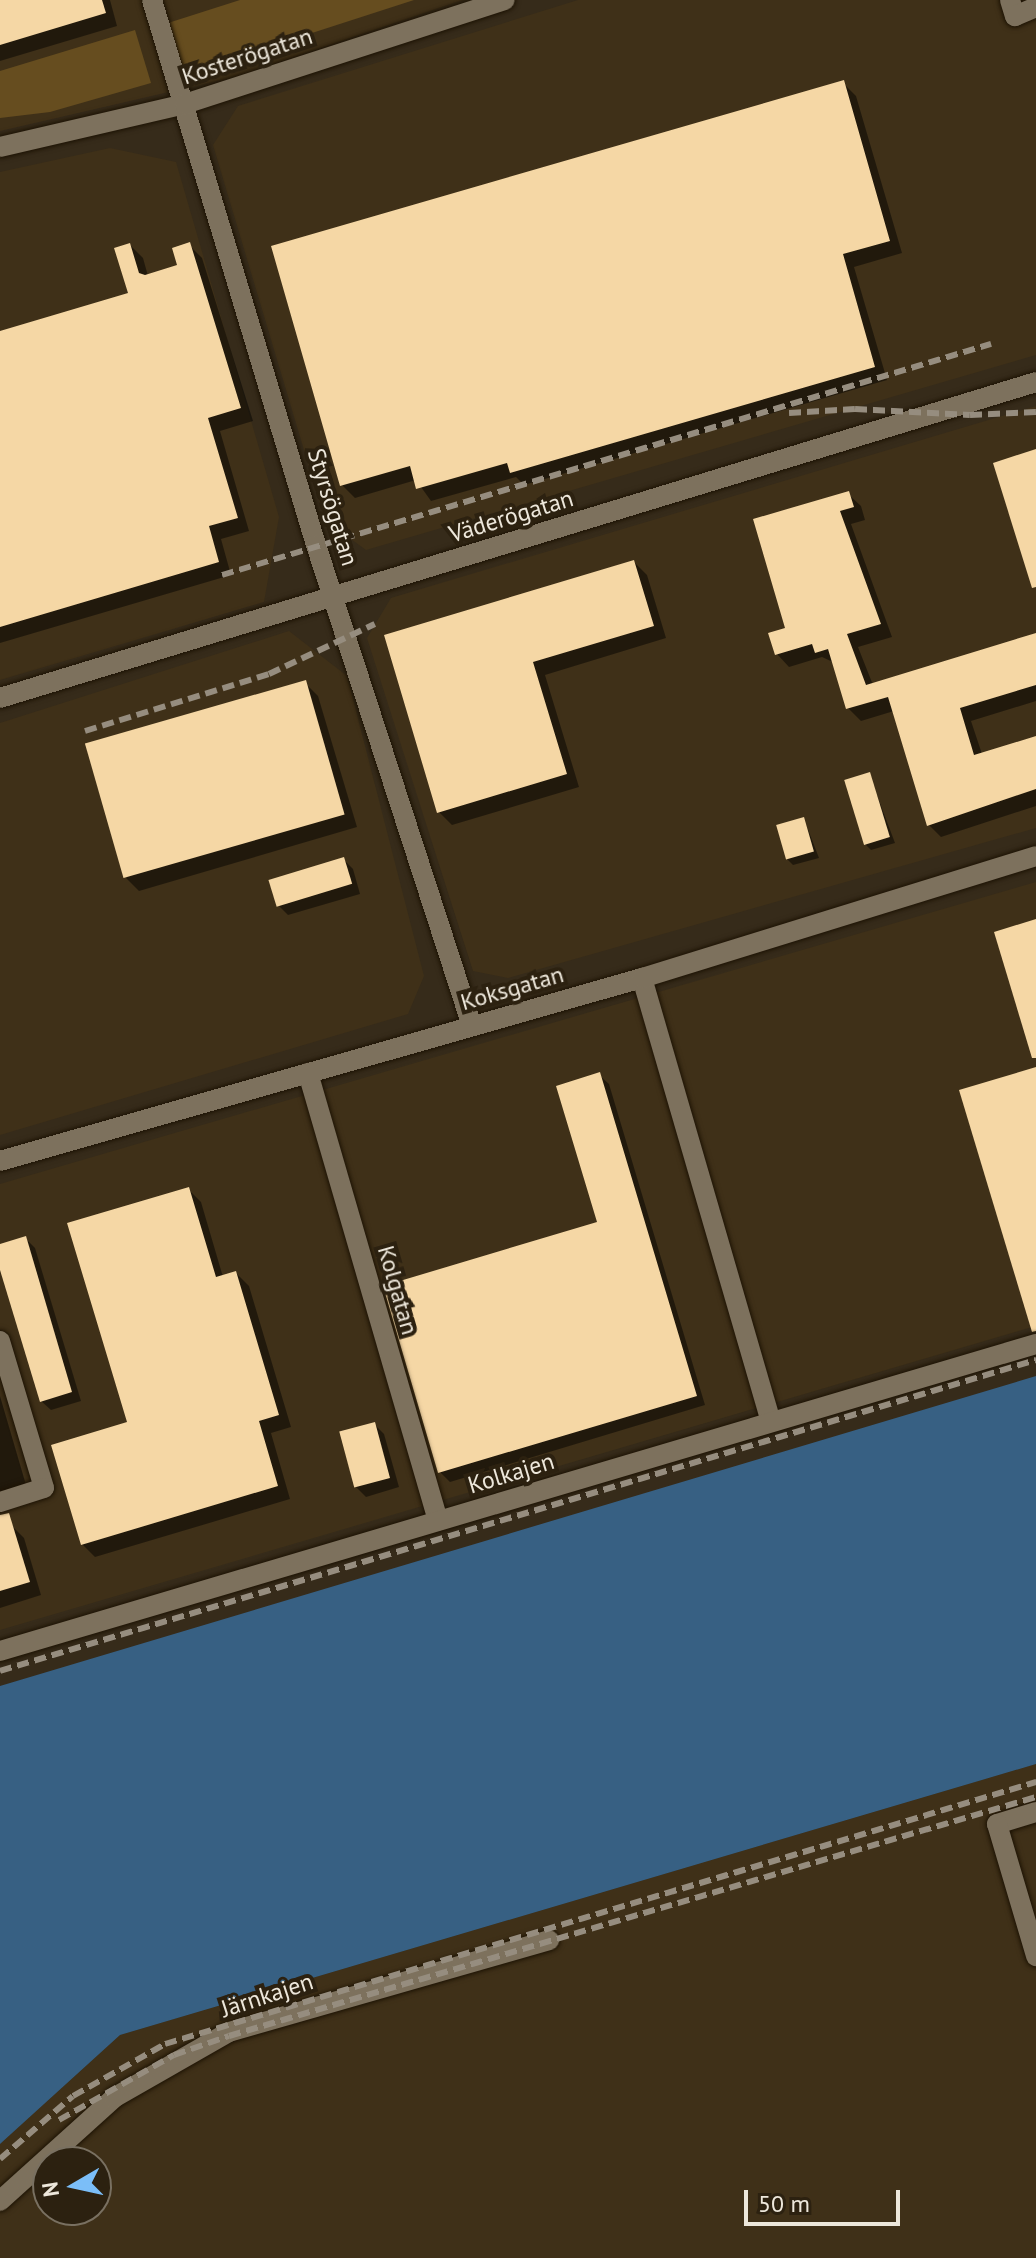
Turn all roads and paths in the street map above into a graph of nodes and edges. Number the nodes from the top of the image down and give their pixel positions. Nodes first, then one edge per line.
1 (152, 0) edge
2 (505, 0) edge
3 (1010, 0) edge
4 (1036, 7) edge
5 (185, 104) junction
6 (0, 147) edge
7 (1036, 382) edge
8 (334, 597) junction
9 (0, 698) edge
10 (1036, 856) edge
11 (642, 978) junction
12 (472, 1026) junction
13 (308, 1073) junction
14 (0, 1161) edge
15 (0, 1341) edge
16 (1036, 1344) edge
17 (771, 1422) junction
18 (0, 1502) edge
19 (438, 1521) junction
20 (0, 1651) edge
21 (1036, 1812) edge
22 (549, 1940) dead end
23 (1036, 1956) edge
24 (0, 2201) edge

1 - 5 street, Styrsögatan
2 - 5 street, Kosterögatan
3 - 4 street
5 - 6 street, Kosterögatan
5 - 8 street, Styrsögatan
7 - 8 street, Väderögatan
8 - 9 street, Väderögatan
8 - 12 street, Styrsögatan
10 - 11 street, Koksgatan
11 - 12 street, Koksgatan
11 - 17 street
12 - 13 street, Koksgatan
13 - 14 street, Koksgatan
13 - 19 street, Kolgatan
15 - 18 street
16 - 17 street, Kolkajen
17 - 19 street, Kolkajen
19 - 20 street, Kolkajen
21 - 23 street
22 - 24 street, Järnkajen

